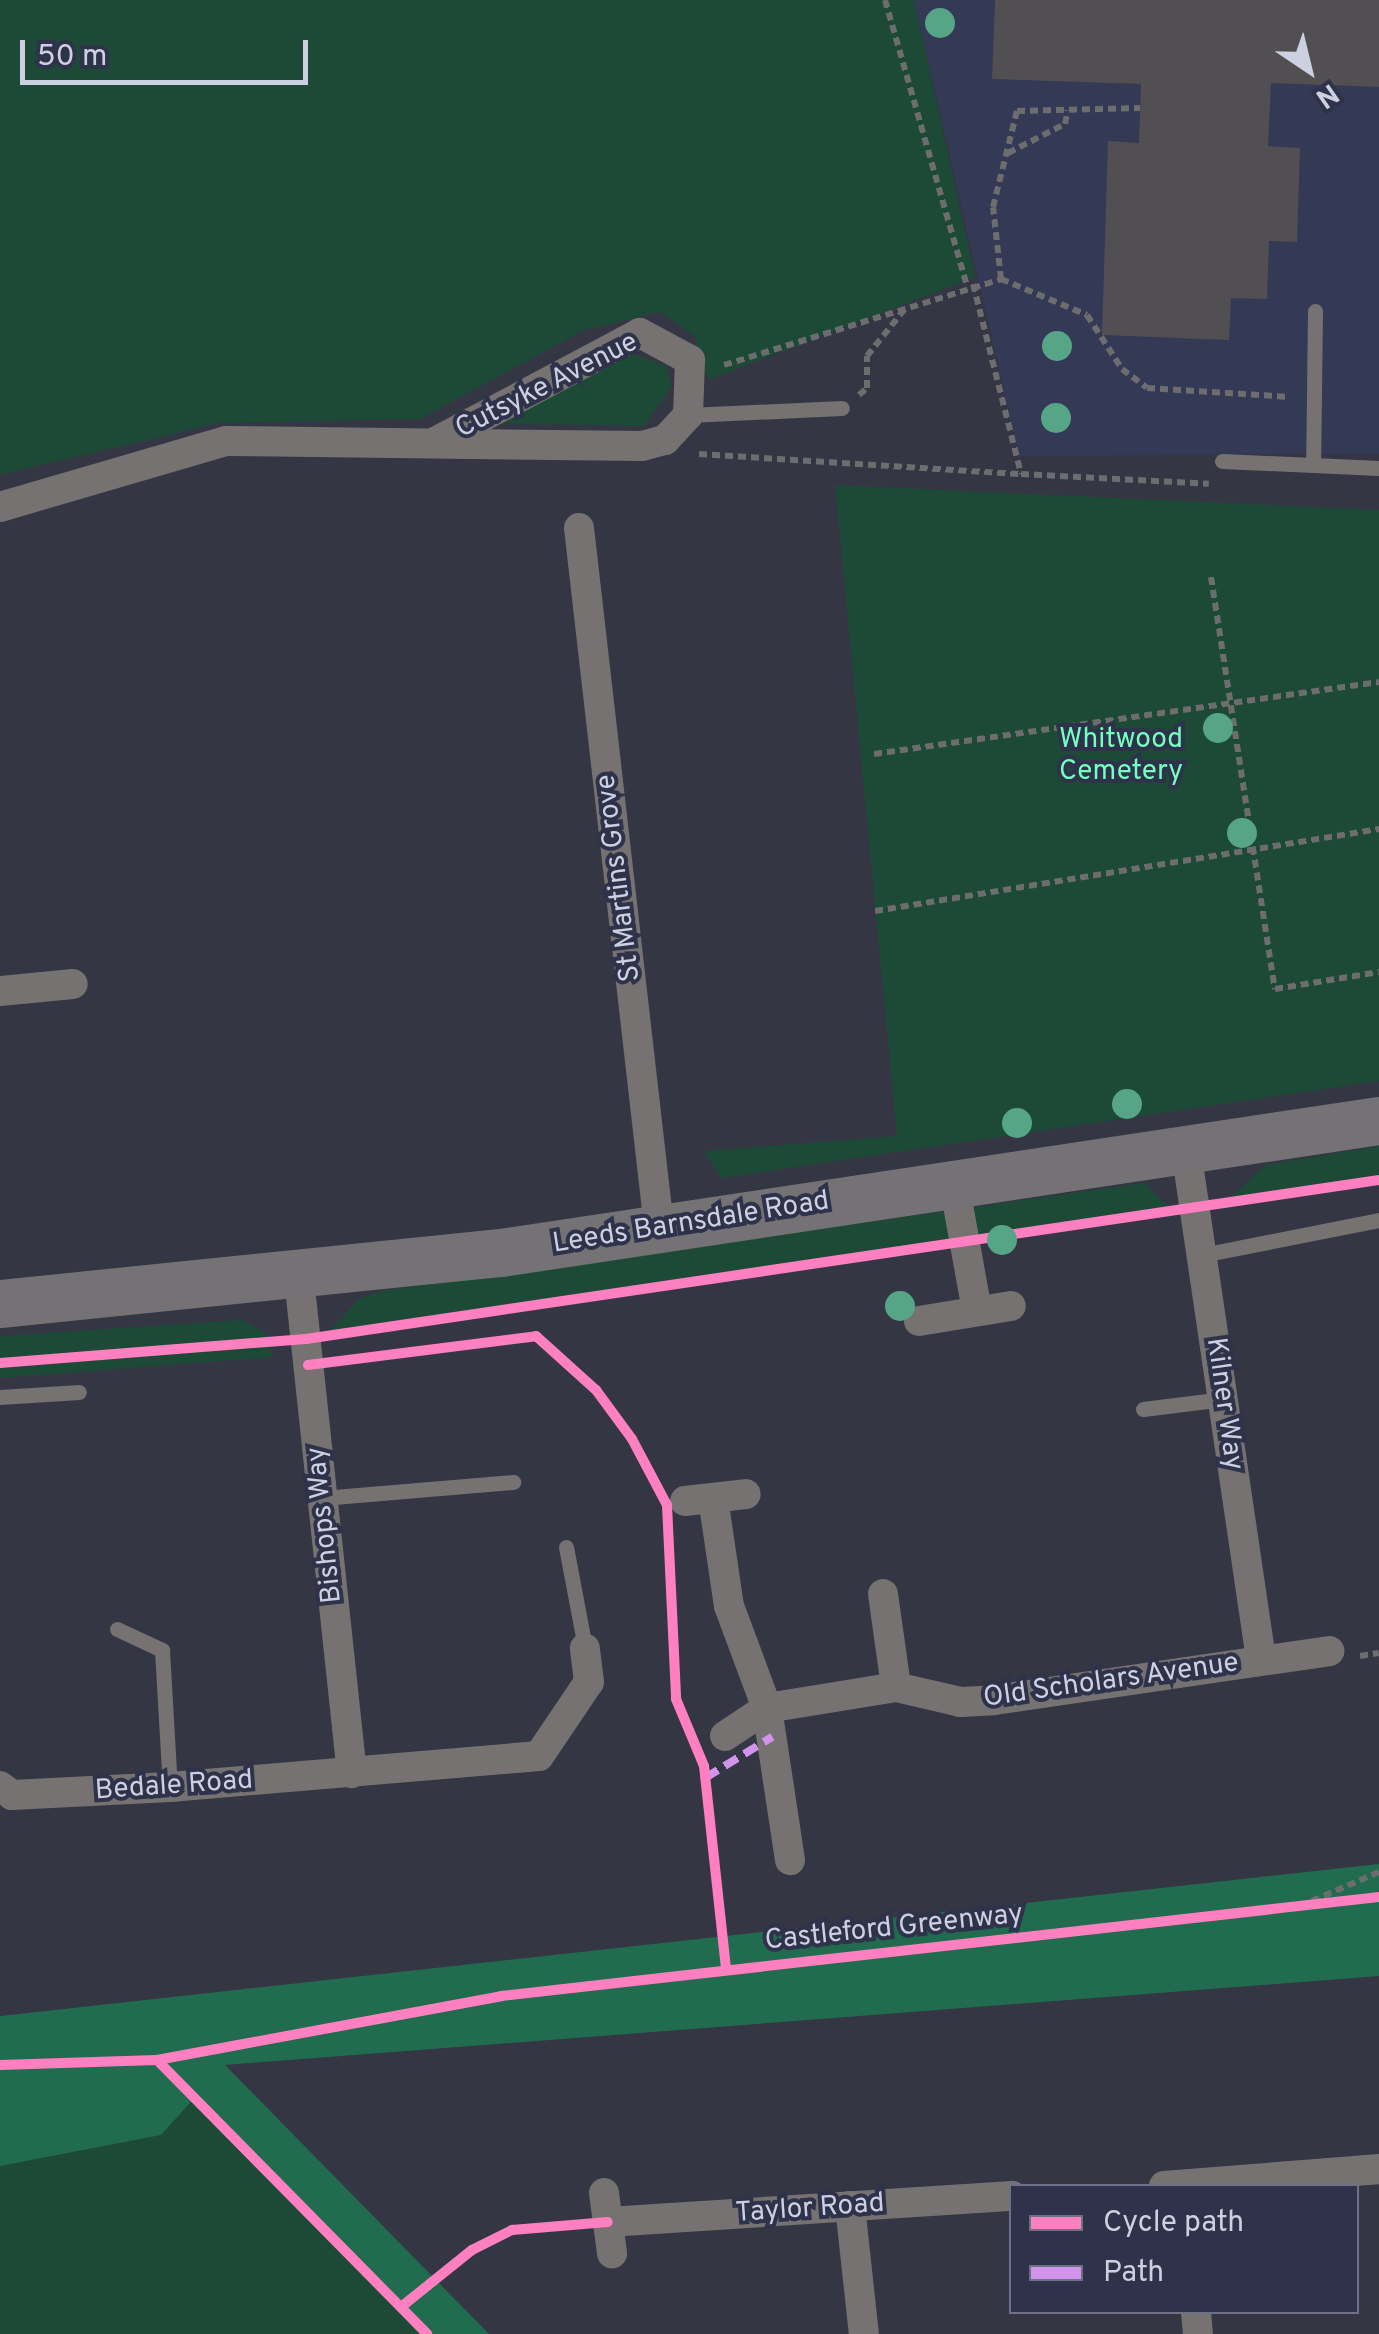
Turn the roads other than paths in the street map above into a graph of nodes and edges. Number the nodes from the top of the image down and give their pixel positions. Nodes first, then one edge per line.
1 (1315, 311) dead end
2 (842, 408) road end
3 (688, 415) junction
4 (437, 441) junction
5 (1222, 461) dead end
6 (1313, 464) junction
7 (1379, 468) edge
8 (0, 508) edge
9 (579, 528) dead end
10 (72, 984) dead end
11 (0, 991) edge
12 (1379, 1121) edge
13 (1186, 1150) junction
14 (954, 1184) junction
15 (1379, 1220) edge
16 (659, 1227) junction
17 (1202, 1255) junction
18 (299, 1278) junction
19 (0, 1304) edge
20 (1011, 1306) dead end
21 (977, 1312) junction
22 (918, 1321) dead end
23 (78, 1392) dead end
24 (0, 1397) edge
25 (1223, 1400) junction
26 (1143, 1409) dead end
27 (513, 1482) dead end
28 (746, 1494) dead end
29 (322, 1498) junction
30 (566, 1547) dead end
31 (884, 1594) dead end
32 (117, 1629) dead end
33 (585, 1648) joint
34 (1344, 1654) road end
35 (1261, 1659) junction
36 (896, 1687) junction
37 (767, 1708) junction
38 (725, 1736) dead end
39 (352, 1772) junction
40 (0, 1786) edge
41 (170, 1787) junction
42 (790, 1860) dead end
43 (1379, 2169) edge
44 (1207, 2184) edge
45 (1009, 2196) edge
46 (850, 2206) junction
47 (612, 2253) dead end
48 (864, 2334) edge

1 - 6 lane
2 - 3 lane
3 - 4 street, Cutsyke Avenue
3 - 4 street, Cutsyke Avenue
4 - 8 street, Cutsyke Avenue
5 - 6 lane
6 - 7 lane
9 - 16 street, St Martins Grove
10 - 11 street
12 - 13 main road, Leeds Barnsdale Road
13 - 14 main road, Leeds Barnsdale Road
13 - 17 street, Kilner Way
14 - 16 main road, Leeds Barnsdale Road
14 - 21 street
15 - 17 lane
16 - 18 main road, Leeds Barnsdale Road
17 - 25 street, Kilner Way
18 - 19 main road, Leeds Barnsdale Road
18 - 29 street, Bishops Way
20 - 21 street
21 - 22 street
23 - 24 lane
25 - 26 lane
25 - 35 street, Kilner Way
27 - 29 lane
28 - 37 street
29 - 39 street, Bishops Way
30 - 33 lane
31 - 36 street
32 - 41 lane
33 - 39 street, Bedale Road
34 - 35 street, Old Scholars Avenue
35 - 36 street, Old Scholars Avenue
36 - 37 street, Old Scholars Avenue
37 - 38 street, Old Scholars Avenue
37 - 42 street
39 - 41 street, Bedale Road
40 - 41 street, Bedale Road
43 - 44 street
45 - 46 street, Taylor Road
46 - 47 street, Taylor Road
46 - 48 street

